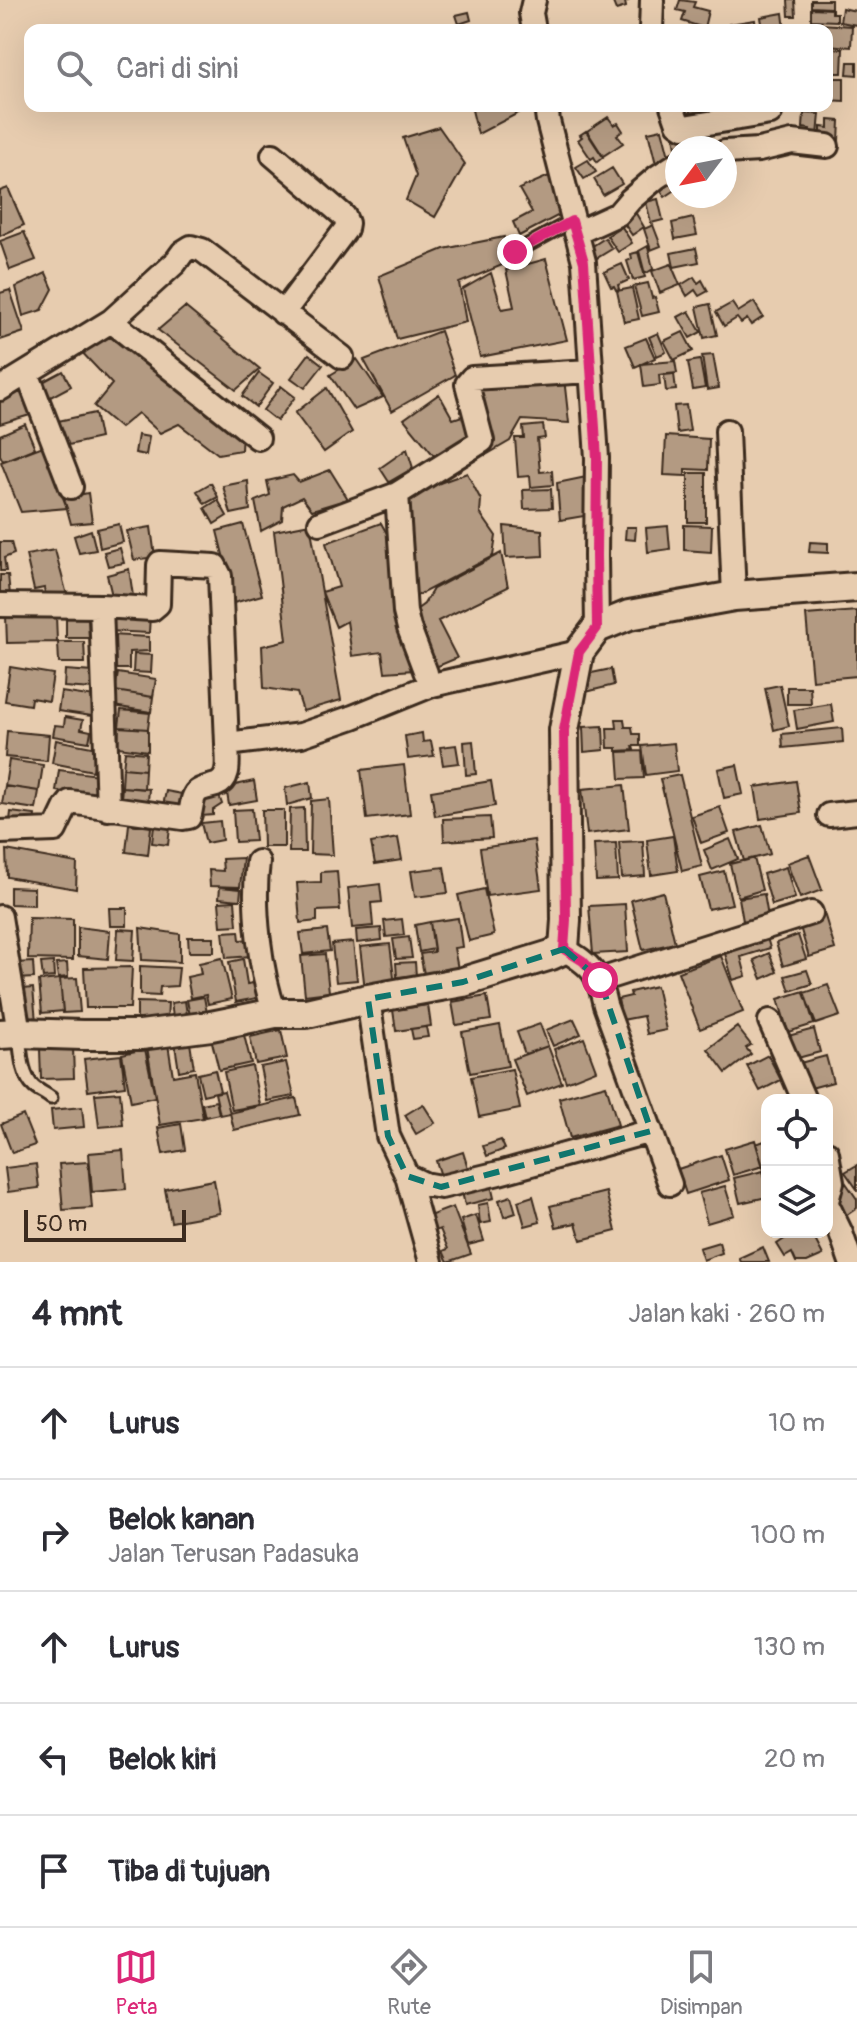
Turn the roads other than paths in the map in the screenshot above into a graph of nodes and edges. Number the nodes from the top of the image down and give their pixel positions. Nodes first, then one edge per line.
1 (534, 0) edge
2 (652, 0) edge
3 (533, 24) edge
4 (651, 24) edge
5 (547, 112) edge
6 (674, 112) edge
7 (770, 113) dead end
8 (827, 146) dead end
9 (737, 151) edge
10 (273, 155) dead end
11 (665, 172) edge
12 (574, 227) junction
13 (515, 252) dead end
14 (283, 313) junction
15 (111, 321) junction
16 (342, 357) dead end
17 (590, 371) junction
18 (27, 373) junction
19 (0, 389) edge
20 (727, 431) dead end
21 (258, 438) dead end
22 (71, 487) dead end
23 (397, 494) junction
24 (320, 523) dead end
25 (857, 587) edge
26 (734, 596) junction
27 (0, 605) edge
28 (101, 606) junction
29 (597, 628) junction
30 (579, 652) junction
31 (426, 673) dead end
32 (227, 744) junction
33 (108, 809) junction
34 (857, 812) edge
35 (829, 815) dead end
36 (0, 832) edge
37 (258, 862) dead end
38 (811, 913) dead end
39 (0, 917) edge
40 (564, 949) junction
41 (600, 980) junction
42 (368, 999) junction
43 (275, 1013) junction
44 (770, 1021) dead end
45 (9, 1034) edge
46 (801, 1094) edge
47 (51, 1098) dead end
48 (651, 1131) junction
49 (407, 1176) junction
50 (670, 1184) dead end
51 (833, 1215) edge
52 (431, 1262) edge
53 (851, 1262) edge

1 - 3 street
2 - 4 street
5 - 12 street
6 - 7 street
8 - 9 street
10 - 14 street
11 - 12 street
12 - 13 lane
12 - 17 street
14 - 15 street
14 - 16 street
15 - 18 street
15 - 21 street
17 - 23 street
17 - 29 street
18 - 19 street
18 - 22 street
20 - 26 street
23 - 24 street
23 - 31 street
25 - 26 street
26 - 29 street
27 - 28 street
28 - 32 street
28 - 33 street
29 - 30 street
30 - 32 street
30 - 40 street
32 - 33 street
33 - 36 street
34 - 35 street
37 - 43 street
38 - 41 street
39 - 45 street
40 - 41 street
40 - 42 street
41 - 48 street
42 - 43 street
42 - 49 street
43 - 45 street
44 - 46 street
45 - 47 lane
48 - 49 street
48 - 50 street
49 - 52 street
51 - 53 street

